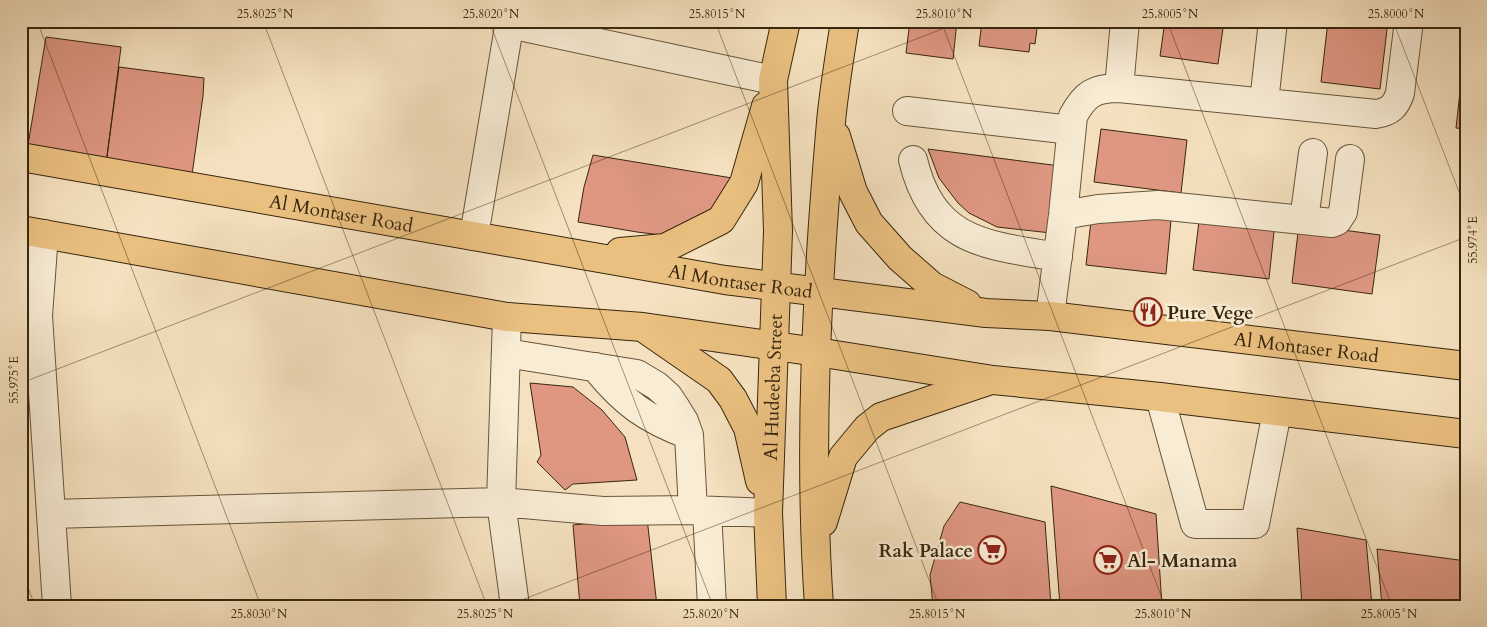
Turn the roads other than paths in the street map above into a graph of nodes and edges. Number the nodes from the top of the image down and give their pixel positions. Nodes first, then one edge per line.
1 (786, 21) edge
2 (845, 21) edge
3 (1125, 21) edge
4 (1273, 21) edge
5 (1409, 21) edge
6 (510, 23) edge
7 (773, 80) junction
8 (1119, 88) junction
9 (1264, 102) junction
10 (907, 111) dead end
11 (831, 121) junction
12 (1071, 130) junction
13 (1312, 153) dead end
14 (21, 157) edge
15 (1350, 159) dead end
16 (913, 160) dead end
17 (1063, 215) junction
18 (1304, 220) junction
19 (33, 232) edge
20 (474, 236) junction
21 (588, 256) junction
22 (1058, 257) junction
23 (777, 287) junction
24 (819, 293) junction
25 (986, 313) junction
26 (1050, 316) junction
27 (507, 317) junction
28 (643, 327) junction
29 (775, 346) junction
30 (817, 352) junction
31 (506, 353) junction
32 (1466, 366) edge
33 (993, 380) junction
34 (1160, 397) junction
35 (1277, 412) junction
36 (1466, 434) edge
37 (502, 502) junction
38 (700, 511) junction
39 (768, 513) junction
40 (51, 514) junction
41 (815, 548) junction
42 (57, 606) edge
43 (515, 606) edge
44 (712, 606) edge
45 (772, 606) edge
46 (819, 606) edge

1 - 7 main road, Al Hudeeba Street
2 - 11 main road
3 - 8 street
4 - 9 street
5 - 9 street
6 - 7 street
6 - 20 street
7 - 21 main road
7 - 23 main road, Al Hudeeba Street
8 - 9 street
8 - 12 street
10 - 12 street
11 - 24 main road
11 - 25 main road
12 - 17 street
13 - 18 street
14 - 20 main road, Al Montaser Road
15 - 18 street
16 - 22 street
17 - 18 street
17 - 22 street
19 - 27 main road
19 - 40 street
20 - 21 main road, Al Montaser Road
21 - 23 main road, Al Montaser Road
22 - 26 street
23 - 24 main road, Al Montaser Road
23 - 29 main road, Al Hudeeba Street
24 - 25 main road, Al Montaser Road
24 - 30 main road
25 - 26 main road, Al Montaser Road
26 - 32 main road, Al Montaser Road
27 - 28 main road
27 - 31 street
28 - 29 main road
28 - 39 main road
29 - 30 main road
29 - 39 main road, Al Hudeeba Street
30 - 33 main road
30 - 41 main road
31 - 37 street
31 - 38 street
33 - 34 main road
33 - 41 main road
34 - 35 main road
34 - 35 street
35 - 36 main road
37 - 38 street
37 - 40 street
37 - 43 street
38 - 39 street
38 - 44 street
39 - 45 main road, Al Hudeeba Street
40 - 42 street
41 - 46 main road

